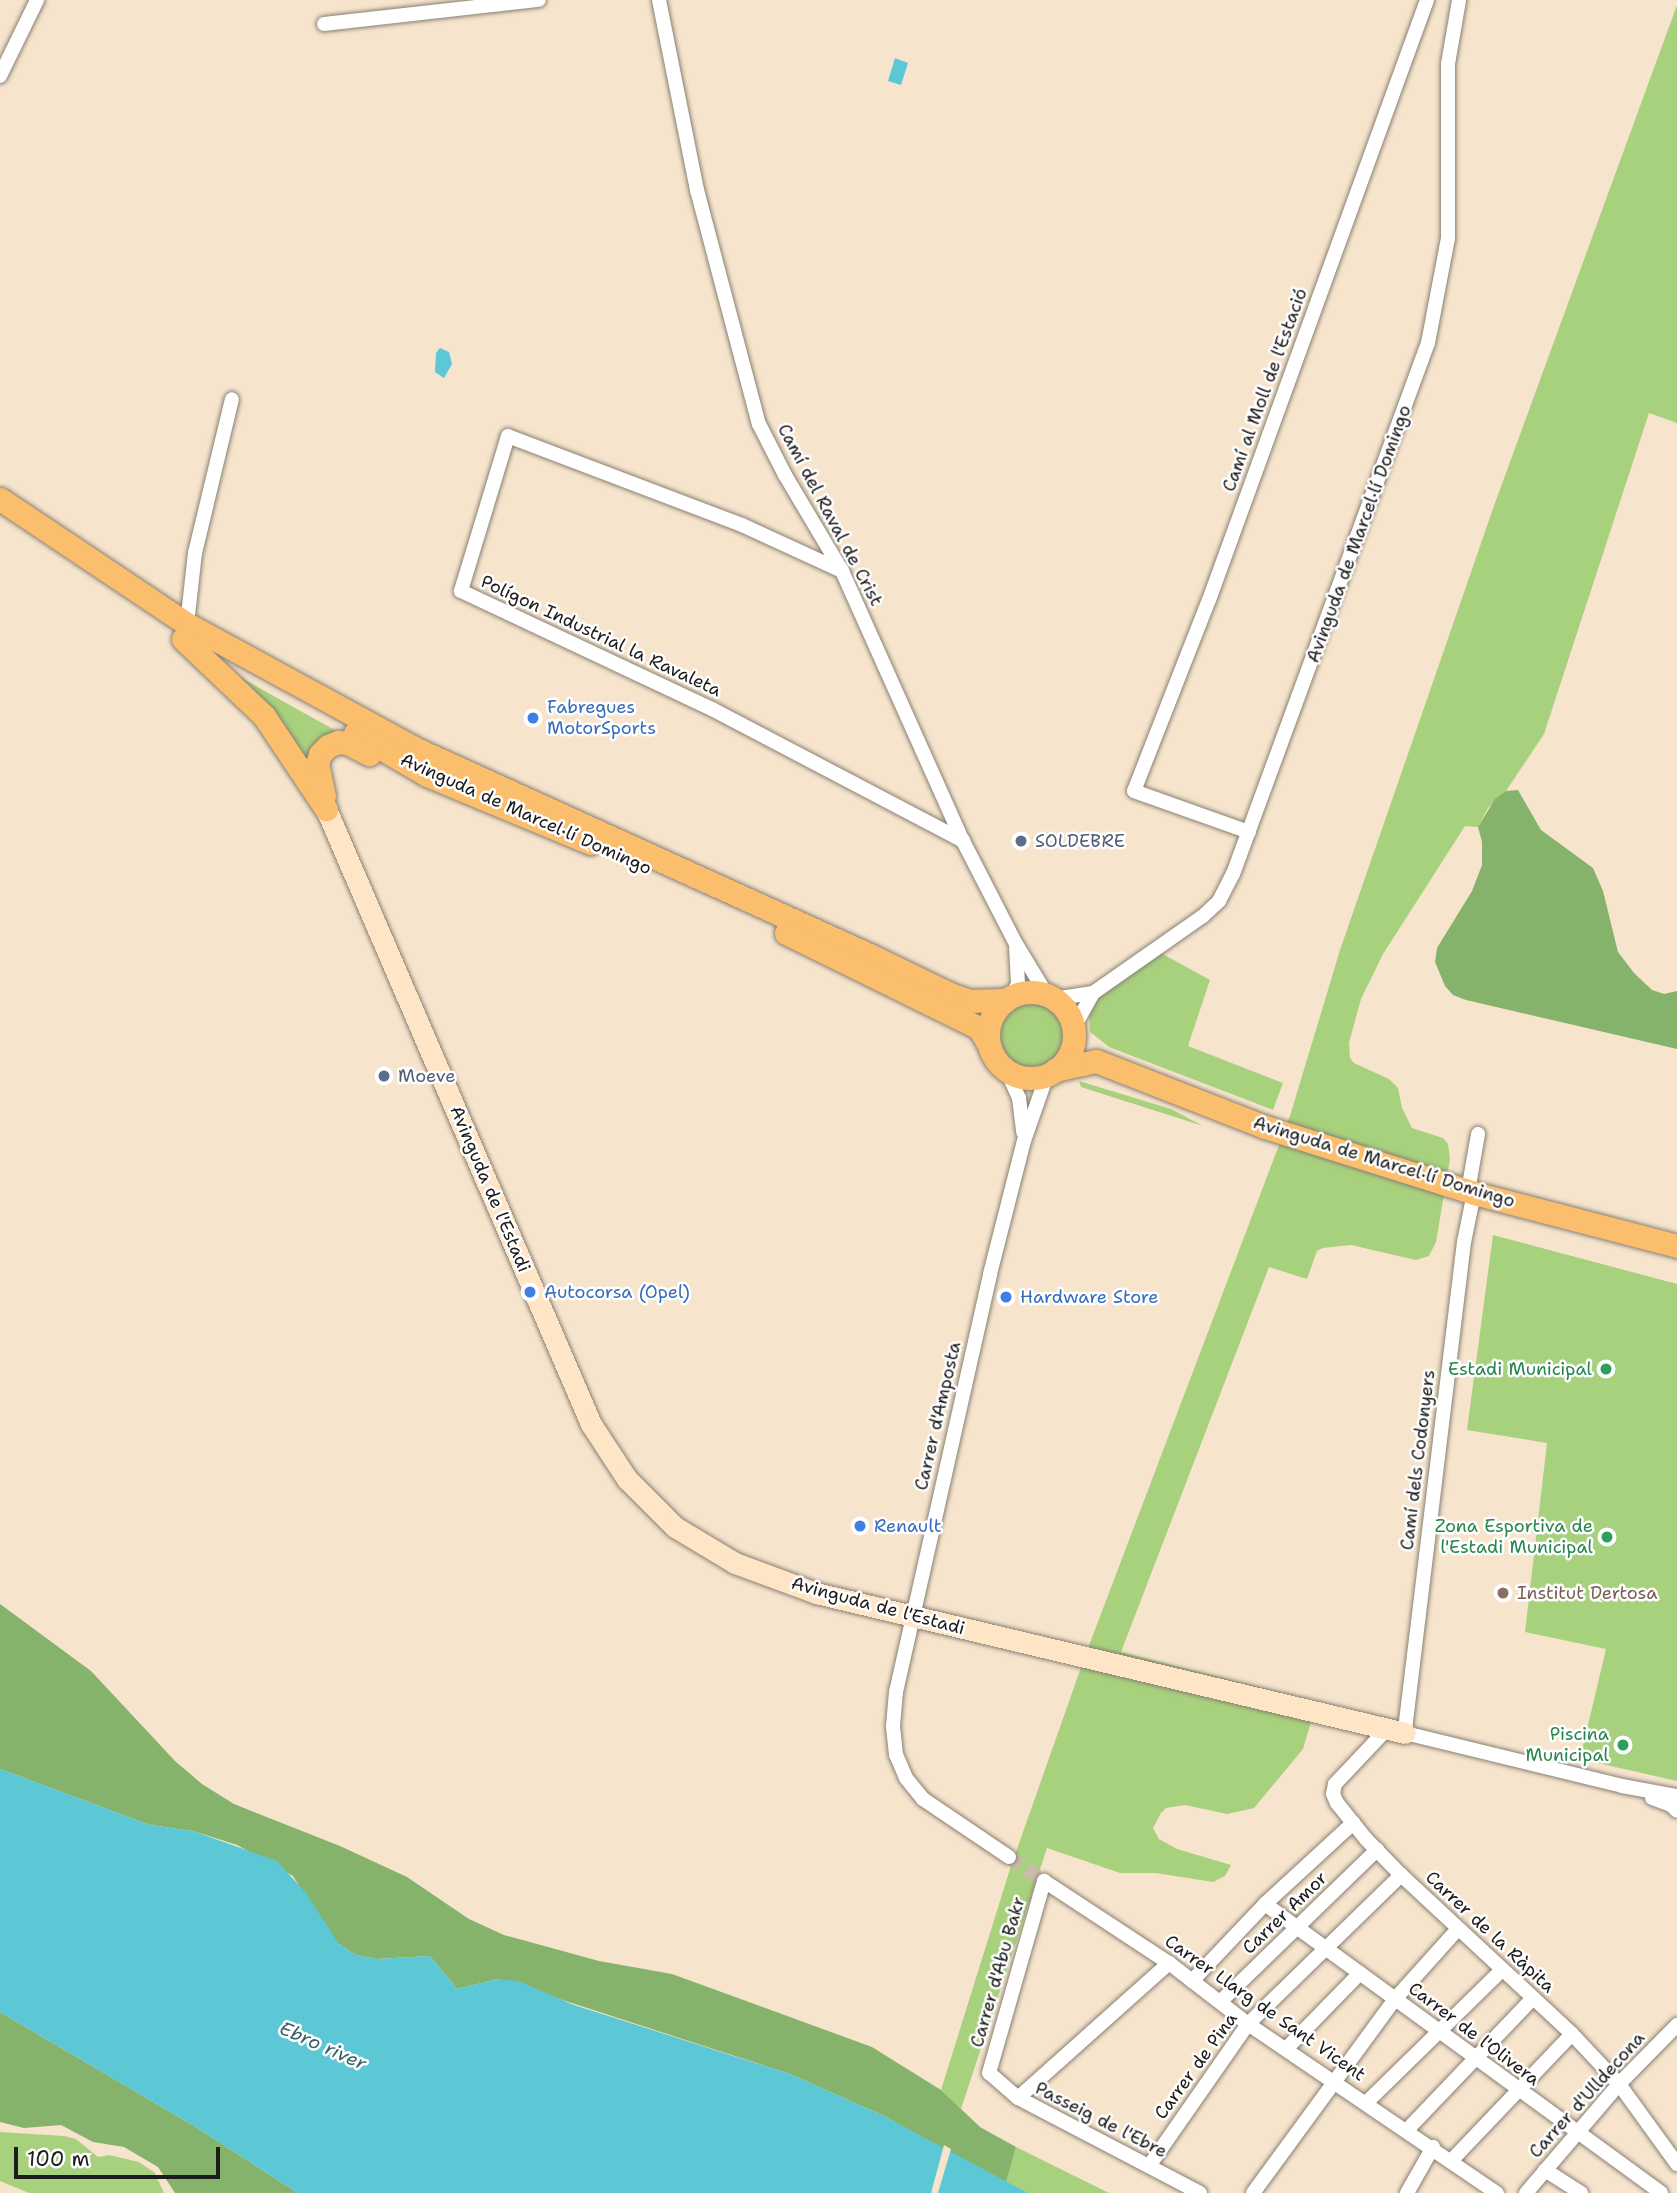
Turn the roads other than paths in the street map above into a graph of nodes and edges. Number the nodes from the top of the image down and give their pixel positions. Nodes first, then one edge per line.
1 (37, 0) edge
2 (539, 0) edge
3 (659, 0) edge
4 (1427, 0) edge
5 (1459, 0) edge
6 (324, 24) dead end
7 (0, 76) edge
8 (232, 398) dead end
9 (0, 499) edge
10 (0, 516) edge
11 (842, 571) junction
12 (185, 631) junction
13 (428, 775) junction
14 (326, 809) junction
15 (1249, 832) junction
16 (963, 841) junction
17 (1016, 944) junction
18 (1093, 993) junction
19 (1051, 997) junction
20 (1009, 999) junction
21 (1073, 1032) junction
22 (989, 1045) junction
23 (1096, 1061) junction
24 (1006, 1069) junction
25 (1051, 1072) junction
26 (1478, 1134) dead end
27 (1024, 1142) junction
28 (1471, 1192) junction
29 (1677, 1246) edge
30 (913, 1617) junction
31 (1396, 1731) junction
32 (1622, 1786) junction
33 (1677, 1796) edge
34 (1677, 1811) edge
35 (1353, 1823) junction
36 (1377, 1850) junction
37 (1009, 1857) tunnel mouth
38 (1401, 1875) junction
39 (1044, 1881) joint
40 (1265, 1904) junction
41 (1296, 1929) junction
42 (1457, 1930) junction
43 (1325, 1949) junction
44 (1169, 1963) junction
45 (1501, 1971) junction
46 (1360, 1973) junction
47 (1192, 1981) junction
48 (1532, 1998) junction
49 (1395, 1999) junction
50 (1220, 2002) junction
51 (1248, 2024) junction
52 (1677, 2025) edge
53 (1439, 2031) junction
54 (1572, 2035) junction
55 (1286, 2049) junction
56 (1476, 2059) junction
57 (989, 2073) joint
58 (1336, 2080) junction
59 (1619, 2084) junction
60 (1517, 2089) junction
61 (1018, 2098) junction
62 (1367, 2102) junction
63 (1407, 2130) junction
64 (1576, 2133) junction
65 (1433, 2147) junction
66 (1451, 2161) junction
67 (1677, 2164) edge
68 (1149, 2166) junction
69 (1545, 2170) junction
70 (1200, 2193) edge
71 (1254, 2193) edge
72 (1407, 2193) edge
73 (1497, 2193) edge
74 (1527, 2193) edge
75 (1581, 2193) edge
76 (1661, 2193) edge

1 - 7 street
2 - 6 street
3 - 11 street, Camí del Raval de Crist
4 - 15 street, Camí al Moll de l'Estació
5 - 15 street, Avinguda de Marcel·lí Domingo
8 - 12 street
9 - 12 main road
10 - 12 main road, Avinguda de Marcel·lí Domingo
11 - 16 street, Camí del Raval de Crist
11 - 16 street, Polígon Industrial la Ravaleta
12 - 13 main road, Avinguda de Marcel·lí Domingo
12 - 14 main road
12 - 20 main road
13 - 14 main road
13 - 22 main road, Avinguda de Marcel·lí Domingo
14 - 30 street, Avinguda de l'Estadi
15 - 18 street, Avinguda de Marcel·lí Domingo
16 - 17 street, Camí del Raval de Crist
17 - 19 street, Camí del Raval de Crist
17 - 20 street
18 - 19 street
18 - 21 street
19 - 20 main road
19 - 21 main road
20 - 22 main road
21 - 23 main road, Avinguda de Marcel·lí Domingo
21 - 25 main road
22 - 24 main road
23 - 25 main road
23 - 28 main road, Avinguda de Marcel·lí Domingo
24 - 25 main road
24 - 27 street
25 - 27 street, Carrer d'Amposta
26 - 28 street, Camí dels Codonyers
27 - 30 street, Carrer d'Amposta
28 - 29 main road, Avinguda de Marcel·lí Domingo
28 - 31 street, Camí dels Codonyers
30 - 31 street, Avinguda de l'Estadi
30 - 37 street, Carrer d'Amposta
31 - 32 street, Avinguda de l'Estadi
31 - 35 street, Carrer de la Ràpita
32 - 33 street, Avinguda de l'Estadi
32 - 34 street
35 - 36 street, Carrer de la Ràpita
35 - 40 street
36 - 38 street, Carrer de la Ràpita
36 - 41 street, Carrer Amor
38 - 42 street, Carrer de la Ràpita
38 - 43 street, Carrer de Pina
39 - 44 street, Carrer Llarg de Sant Vicent
39 - 57 street, Carrer d'Abu Bakr
40 - 41 street, Carrer de l'Olivera
40 - 47 street
41 - 43 street, Carrer de l'Olivera
41 - 50 street, Carrer Amor
42 - 45 street, Carrer de la Ràpita
42 - 49 street
43 - 46 street, Carrer de l'Olivera
43 - 51 street, Carrer de Pina
44 - 47 street, Carrer Llarg de Sant Vicent
44 - 61 street
45 - 48 street, Carrer de la Ràpita
45 - 53 street
46 - 49 street, Carrer de l'Olivera
46 - 55 street
47 - 50 street, Carrer Llarg de Sant Vicent
48 - 54 street, Carrer de la Ràpita
48 - 56 street
49 - 53 street, Carrer de l'Olivera
49 - 58 street
50 - 51 street, Carrer Llarg de Sant Vicent
51 - 55 street, Carrer Llarg de Sant Vicent
51 - 68 street, Carrer de Pina
52 - 59 street, Carrer d'Ulldecona
53 - 56 street, Carrer de l'Olivera
53 - 62 street
54 - 59 street, Carrer de la Ràpita
54 - 60 street
55 - 58 street, Carrer Llarg de Sant Vicent
56 - 60 street, Carrer de l'Olivera
56 - 63 street
57 - 61 street, Passeig de l'Ebre
58 - 62 street, Carrer Llarg de Sant Vicent
58 - 71 street
59 - 64 street, Carrer d'Ulldecona
59 - 67 street, Carrer de la Ràpita
60 - 64 street, Carrer de l'Olivera
60 - 66 street
61 - 68 street, Passeig de l'Ebre
62 - 63 street, Carrer Llarg de Sant Vicent
63 - 65 street, Carrer Llarg de Sant Vicent
64 - 69 street, Carrer d'Ulldecona
64 - 76 street, Carrer de l'Olivera
65 - 66 street, Carrer Llarg de Sant Vicent
65 - 72 street
66 - 73 street, Carrer Llarg de Sant Vicent
68 - 70 street, Passeig de l'Ebre
69 - 74 street, Carrer d'Ulldecona
69 - 75 street

